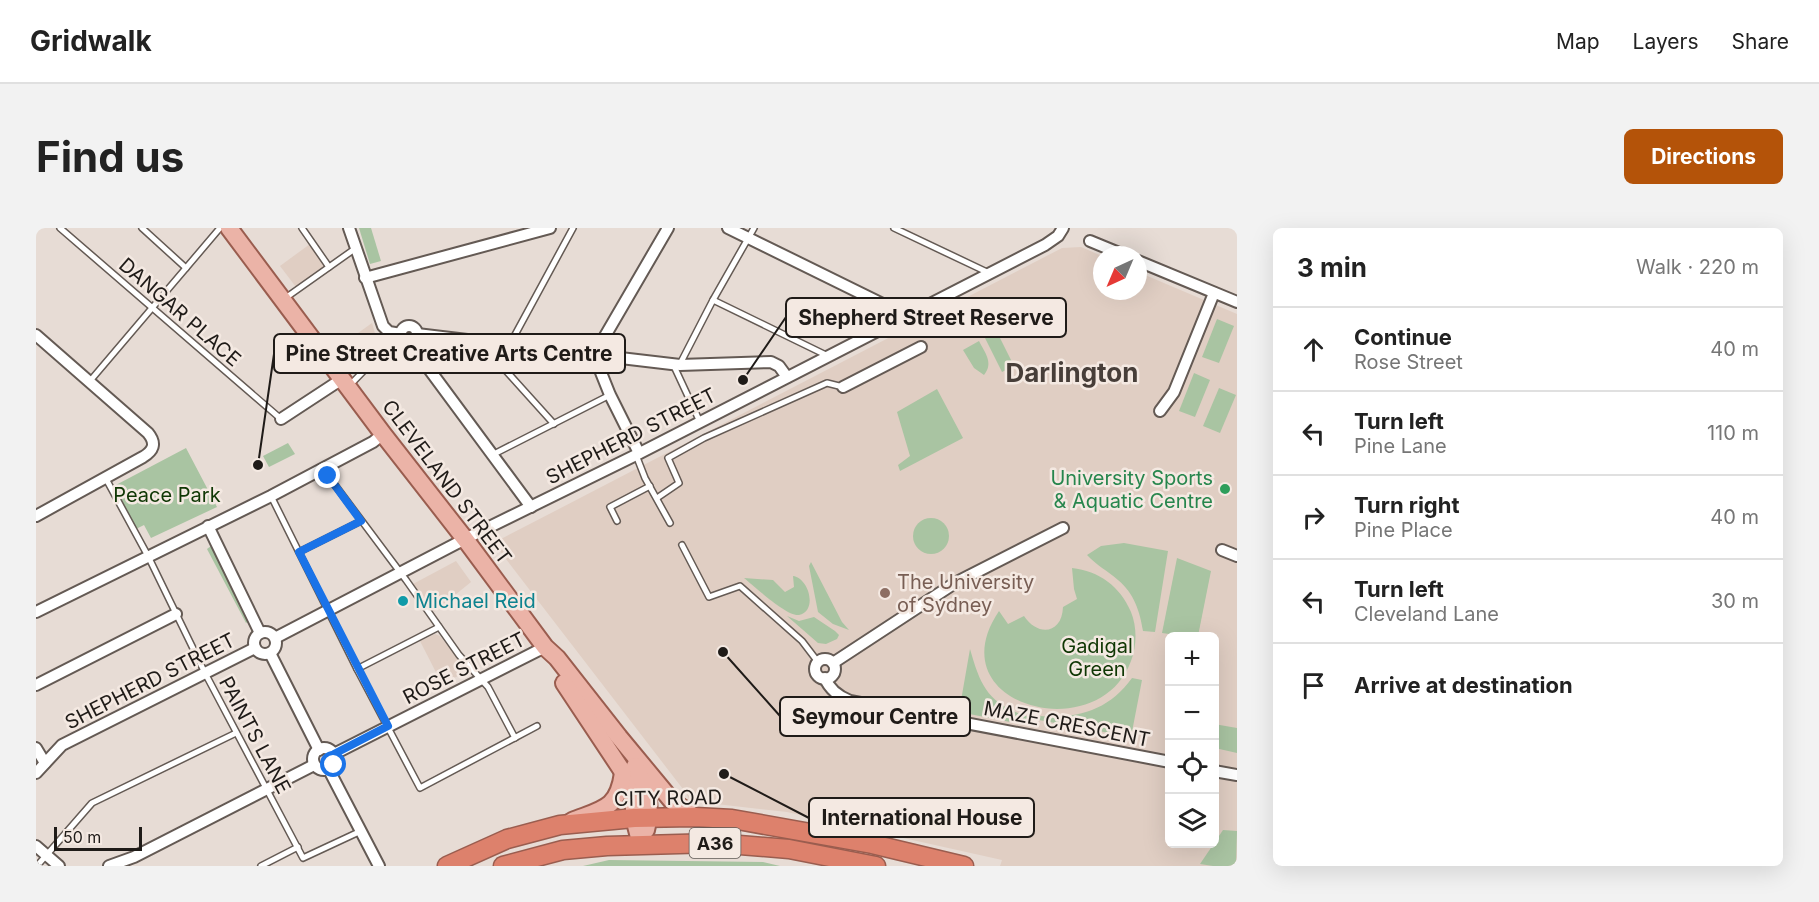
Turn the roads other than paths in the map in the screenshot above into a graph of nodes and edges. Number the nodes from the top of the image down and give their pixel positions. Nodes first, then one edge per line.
1 (60, 228) edge
2 (142, 228) edge
3 (220, 228) edge
4 (229, 228) edge
5 (302, 228) edge
6 (349, 228) edge
7 (550, 228) edge
8 (573, 228) edge
9 (668, 228) edge
10 (728, 228) edge
11 (894, 228) edge
12 (1061, 229) edge
13 (751, 233) edge
14 (1090, 241) dead end
15 (1102, 246) edge
16 (356, 248) junction
17 (1147, 265) edge
18 (329, 267) junction
19 (186, 268) junction
20 (988, 273) junction
21 (365, 278) junction
22 (1214, 293) junction
23 (283, 300) junction
24 (713, 300) junction
25 (1237, 303) edge
26 (153, 308) junction
27 (907, 316) junction
28 (388, 331) junction
29 (36, 335) edge
30 (409, 336) junction
31 (509, 345) junction
32 (921, 347) dead end
33 (594, 355) junction
34 (828, 356) junction
35 (499, 363) dead end
36 (677, 364) junction
37 (787, 376) junction
38 (90, 381) junction
39 (345, 383) junction
40 (843, 387) joint
41 (610, 395) junction
42 (1160, 411) dead end
43 (280, 418) joint
44 (700, 422) junction
45 (554, 423) junction
46 (383, 435) junction
47 (637, 454) junction
48 (492, 455) junction
49 (322, 468) junction
50 (105, 477) junction
51 (650, 486) junction
52 (271, 496) junction
53 (657, 498) junction
54 (531, 507) junction
55 (38, 511) edge
56 (361, 521) junction
57 (617, 521) dead end
58 (670, 523) dead end
59 (208, 526) junction
60 (1063, 528) dead end
61 (465, 539) junction
62 (682, 545) dead end
63 (1222, 550) dead end
64 (299, 552) junction
65 (148, 556) junction
66 (1237, 556) edge
67 (400, 574) junction
68 (328, 611) junction
69 (36, 612) edge
70 (176, 614) junction
71 (439, 627) junction
72 (260, 633) junction
73 (275, 638) junction
74 (545, 646) junction
75 (255, 648) junction
76 (270, 653) junction
77 (818, 662) junction
78 (833, 663) junction
79 (357, 669) junction
80 (205, 673) junction
81 (825, 678) junction
82 (479, 680) junction
83 (36, 685) edge
84 (388, 726) junction
85 (537, 726) dead end
86 (236, 733) junction
87 (619, 737) junction
88 (515, 738) junction
89 (36, 748) edge
90 (319, 750) junction
91 (334, 754) junction
92 (1165, 761) edge
93 (45, 763) junction
94 (315, 765) junction
95 (329, 770) junction
96 (623, 772) junction
97 (1219, 772) edge
98 (36, 773) edge
99 (1237, 775) edge
100 (267, 789) junction
101 (695, 816) junction
102 (642, 818) junction
103 (560, 825) junction
104 (361, 831) junction
105 (641, 845) junction
106 (36, 846) edge
107 (298, 847) junction
108 (46, 855) junction
109 (37, 866) edge
110 (59, 866) edge
111 (110, 866) edge
112 (261, 866) edge
113 (379, 866) edge
114 (447, 866) edge
115 (503, 866) edge
116 (876, 866) edge
117 (964, 866) edge

1 - 26 lane, DANGAR PLACE
2 - 19 lane
3 - 19 lane
4 - 23 main road, CLEVELAND STREET
5 - 18 lane
6 - 16 street
7 - 21 street
8 - 31 lane
9 - 33 street
10 - 13 street
11 - 20 lane
12 - 20 street, SHEPHERD STREET
13 - 24 lane
13 - 27 street
14 - 15 street
16 - 18 lane
16 - 21 street
17 - 22 street
18 - 23 lane
19 - 26 lane
20 - 27 street, SHEPHERD STREET
21 - 28 street
22 - 25 street
22 - 42 street
23 - 39 main road, CLEVELAND STREET
24 - 34 lane
24 - 36 lane
26 - 38 lane
26 - 43 lane, DANGAR PLACE
27 - 34 street, SHEPHERD STREET
28 - 30 street
28 - 39 lane
29 - 38 street
30 - 31 street
30 - 48 street
31 - 33 street
32 - 40 street
33 - 36 street
33 - 41 street
34 - 37 street, SHEPHERD STREET
35 - 45 lane
36 - 37 street
36 - 44 lane
37 - 44 street, SHEPHERD STREET
38 - 50 street
39 - 43 street
39 - 46 main road, CLEVELAND STREET
40 - 53 lane
41 - 45 lane
41 - 47 street
44 - 47 street, SHEPHERD STREET
45 - 48 lane
46 - 49 street
46 - 61 main road, CLEVELAND STREET
47 - 51 lane
47 - 54 street, SHEPHERD STREET
48 - 54 street
49 - 52 street
49 - 56 lane
50 - 55 street
50 - 65 lane, PAINTS LANE
51 - 53 lane
51 - 57 lane
52 - 59 street
52 - 64 lane
53 - 58 lane
54 - 61 street, SHEPHERD STREET
56 - 64 lane
56 - 67 lane
59 - 65 street
59 - 72 street
60 - 78 street
61 - 67 street, SHEPHERD STREET
61 - 74 main road, CLEVELAND STREET
62 - 77 lane
63 - 66 street
64 - 68 lane
65 - 69 street
65 - 70 lane, PAINTS LANE
67 - 68 street, SHEPHERD STREET
67 - 71 lane
68 - 73 street, SHEPHERD STREET
68 - 79 lane
70 - 80 lane, PAINTS LANE
70 - 83 street
71 - 79 lane
71 - 82 lane
72 - 73 street
72 - 75 street
73 - 76 street
74 - 82 street, ROSE STREET
74 - 87 main road, CLEVELAND STREET
74 - 96 main road, CLEVELAND STREET
75 - 76 street
75 - 80 street, SHEPHERD STREET
76 - 90 street
77 - 78 street
77 - 81 street
78 - 81 street
79 - 84 lane
80 - 86 lane, PAINTS LANE
80 - 93 street, SHEPHERD STREET
81 - 92 street, MAZE CRESCENT
82 - 84 street, ROSE STREET
82 - 88 lane
84 - 88 lane
84 - 91 street, ROSE STREET
85 - 88 lane
86 - 100 lane, PAINTS LANE
86 - 108 lane
87 - 101 main road, CLEVELAND STREET
87 - 102 main road, CLEVELAND STREET
89 - 93 street
90 - 91 street
90 - 94 street
91 - 95 street
93 - 98 street, SHEPHERD STREET
94 - 95 street
94 - 100 street
95 - 104 street
96 - 102 main road, CLEVELAND STREET
96 - 103 main road
97 - 99 street
100 - 107 lane, PAINTS LANE
100 - 111 street
101 - 102 highway, CITY ROAD / A36
101 - 117 highway, CITY ROAD / A36
102 - 103 highway, CITY ROAD / A36
102 - 105 main road, CLEVELAND STREET
103 - 114 highway, CITY ROAD / A36
104 - 107 lane
104 - 113 street
105 - 115 highway, A36
105 - 116 highway, A36
106 - 108 street
107 - 112 lane
108 - 109 lane
108 - 110 street

